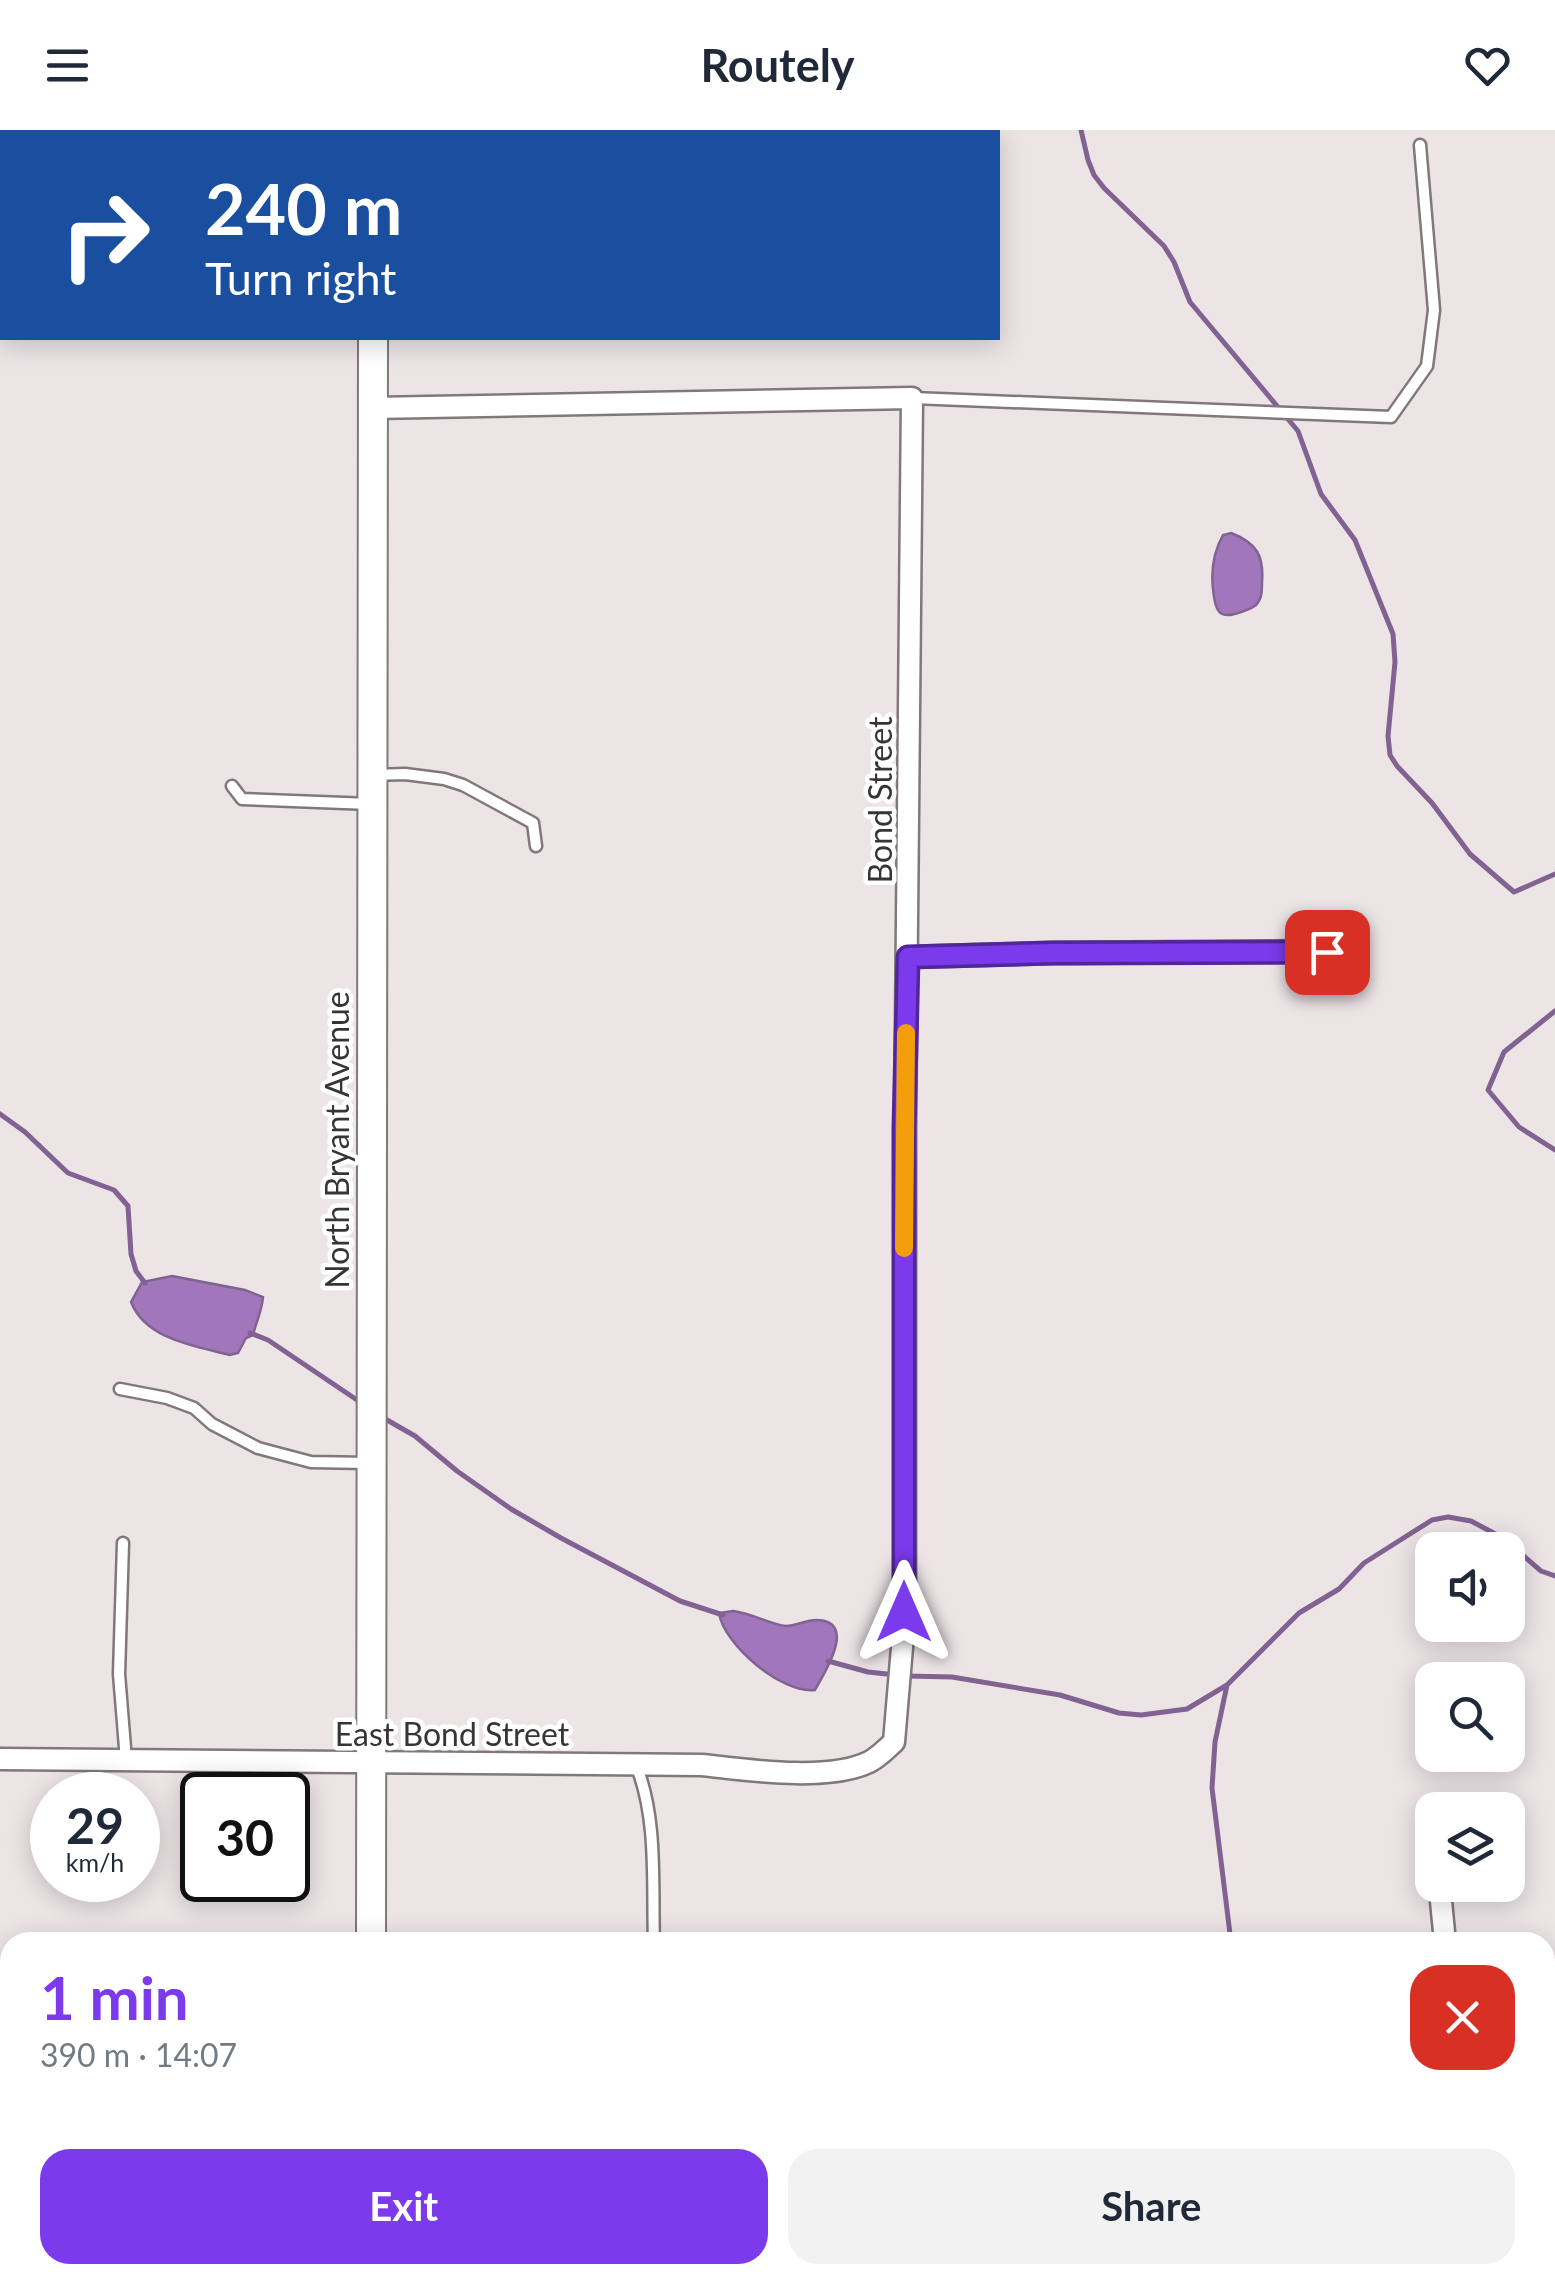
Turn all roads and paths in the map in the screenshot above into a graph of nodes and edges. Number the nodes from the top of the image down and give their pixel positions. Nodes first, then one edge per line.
1 (1420, 146) dead end
2 (372, 340) edge
3 (912, 398) junction
4 (372, 408) junction
5 (371, 775) junction
6 (232, 786) dead end
7 (371, 804) junction
8 (536, 846) dead end
9 (1327, 952) dead end
10 (908, 957) junction
11 (120, 1389) dead end
12 (370, 1463) junction
13 (123, 1543) dead end
14 (894, 1742) joint
15 (0, 1760) edge
16 (126, 1760) junction
17 (370, 1763) junction
18 (635, 1764) junction
19 (1441, 1902) edge
20 (371, 1932) edge
21 (654, 1932) edge
22 (1443, 1932) edge

1 - 3 lane
2 - 4 street, North Bryant Avenue
3 - 4 street
3 - 10 street, Bond Street
4 - 5 street, North Bryant Avenue
5 - 7 street, North Bryant Avenue
5 - 8 lane
6 - 7 lane
7 - 12 street, North Bryant Avenue
9 - 10 street
10 - 14 street, Bond Street
11 - 12 lane
12 - 17 street, North Bryant Avenue
13 - 16 lane
14 - 18 street, East Bond Street
15 - 16 street, East Bond Street
16 - 17 street, East Bond Street
17 - 18 street, East Bond Street
17 - 20 street, North Bryant Avenue
18 - 21 lane
19 - 22 street

